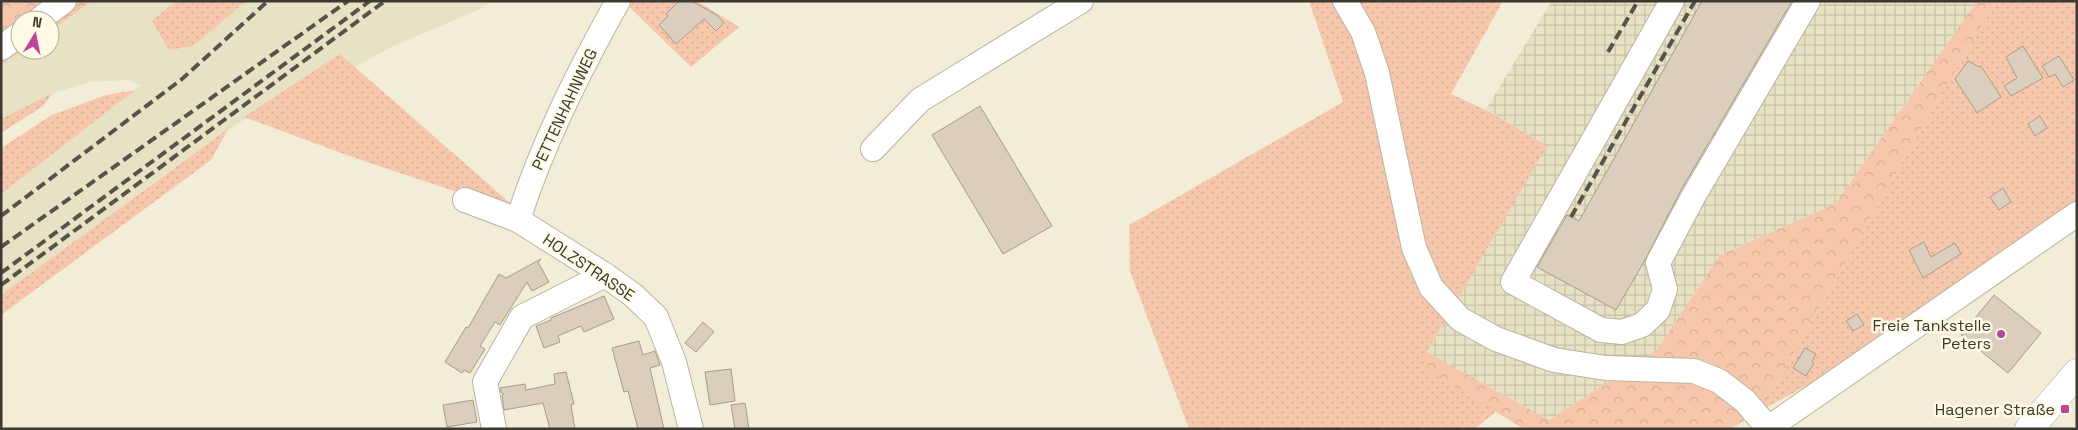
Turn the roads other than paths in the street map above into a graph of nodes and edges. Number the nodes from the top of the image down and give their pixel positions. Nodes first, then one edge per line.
1 (64, 1) edge
2 (618, 1) edge
3 (1081, 1) edge
4 (1345, 1) edge
5 (1672, 1) edge
6 (1808, 1) edge
7 (52, 10) edge
8 (873, 149) dead end
9 (465, 200) dead end
10 (2077, 214) edge
11 (518, 220) junction
12 (605, 275) junction
13 (2077, 373) edge
14 (1768, 428) edge
15 (494, 429) edge
16 (691, 429) edge
17 (2029, 429) edge

1 - 7 street
2 - 11 street, PETTENHAHNWEG
3 - 8 street
4 - 14 street
5 - 6 street
9 - 11 street, HOLZSTRASSE
10 - 14 street
11 - 12 street, HOLZSTRASSE
12 - 15 street
12 - 16 street, HOLZSTRASSE
13 - 17 main road

